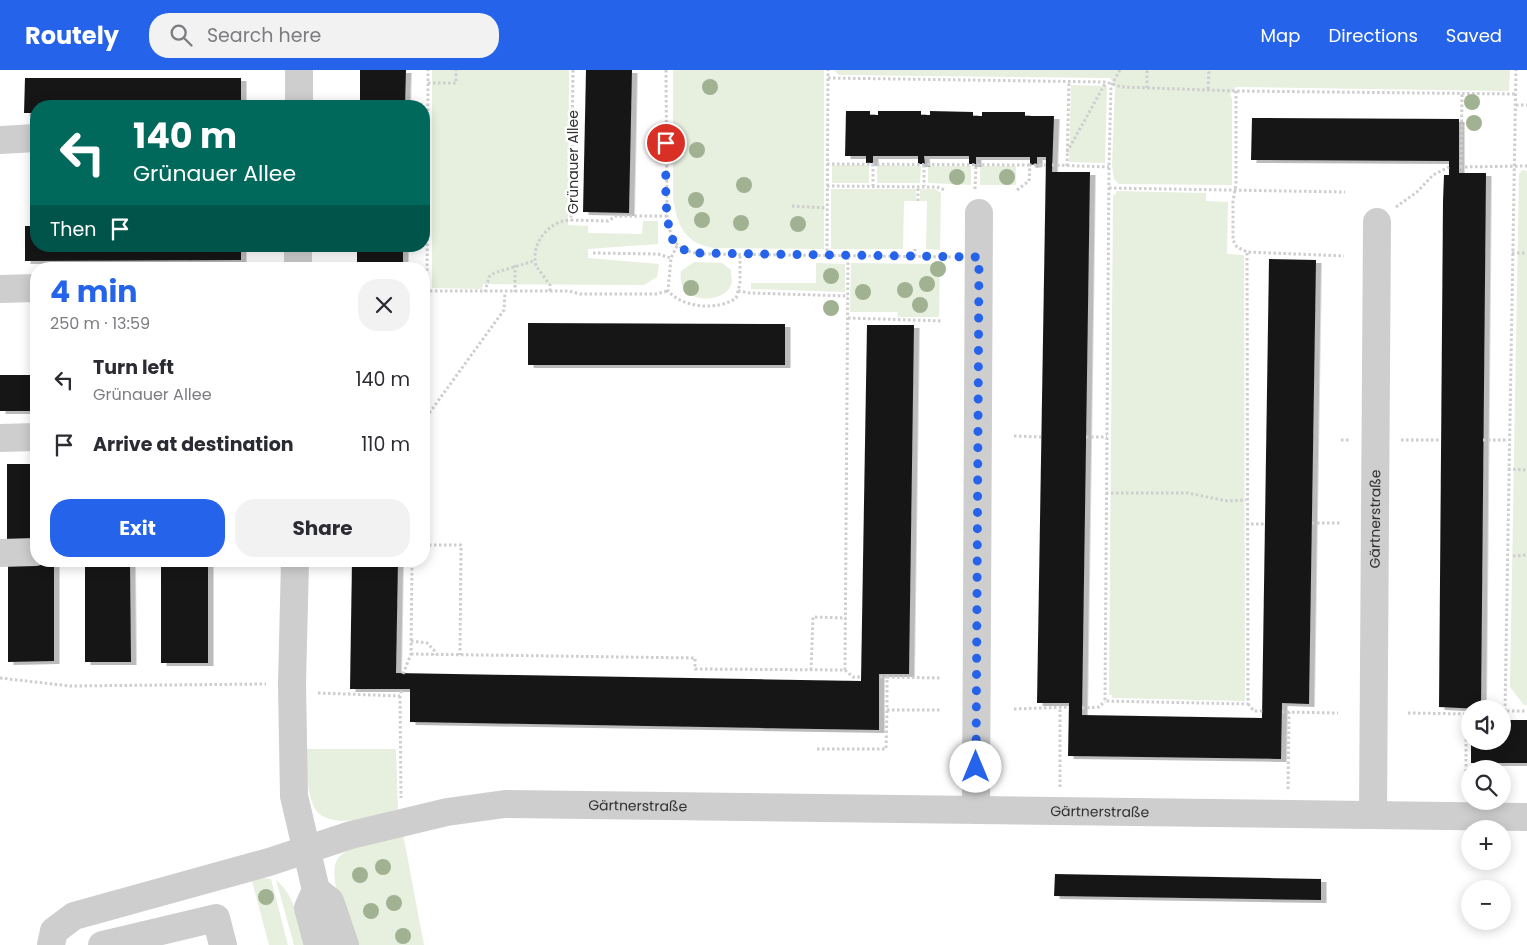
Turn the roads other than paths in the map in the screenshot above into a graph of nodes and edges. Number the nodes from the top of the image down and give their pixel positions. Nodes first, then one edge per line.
1 (299, 70) edge
2 (299, 100) edge
3 (30, 138) edge
4 (0, 140) edge
5 (977, 201) road end
6 (1378, 222) dead end
7 (30, 288) edge
8 (0, 289) edge
9 (30, 437) edge
10 (0, 438) edge
11 (0, 552) edge
12 (30, 552) edge
13 (294, 567) edge
14 (976, 810) junction
15 (1373, 814) junction
16 (1527, 817) edge
17 (306, 850) junction
18 (316, 890) junction
19 (148, 940) edge
20 (51, 945) edge
21 (102, 945) edge
22 (223, 945) edge
23 (318, 945) edge
24 (345, 945) edge

1 - 2 street
3 - 4 street
5 - 14 street
6 - 15 street, Gärtnerstraße
7 - 8 street
9 - 10 street
11 - 12 street
13 - 17 street
14 - 15 street, Gärtnerstraße
14 - 17 street, Gärtnerstraße
15 - 16 street, Gärtnerstraße
17 - 18 street
17 - 20 street, Gärtnerstraße
18 - 23 street
18 - 24 street
19 - 21 street
19 - 22 street

